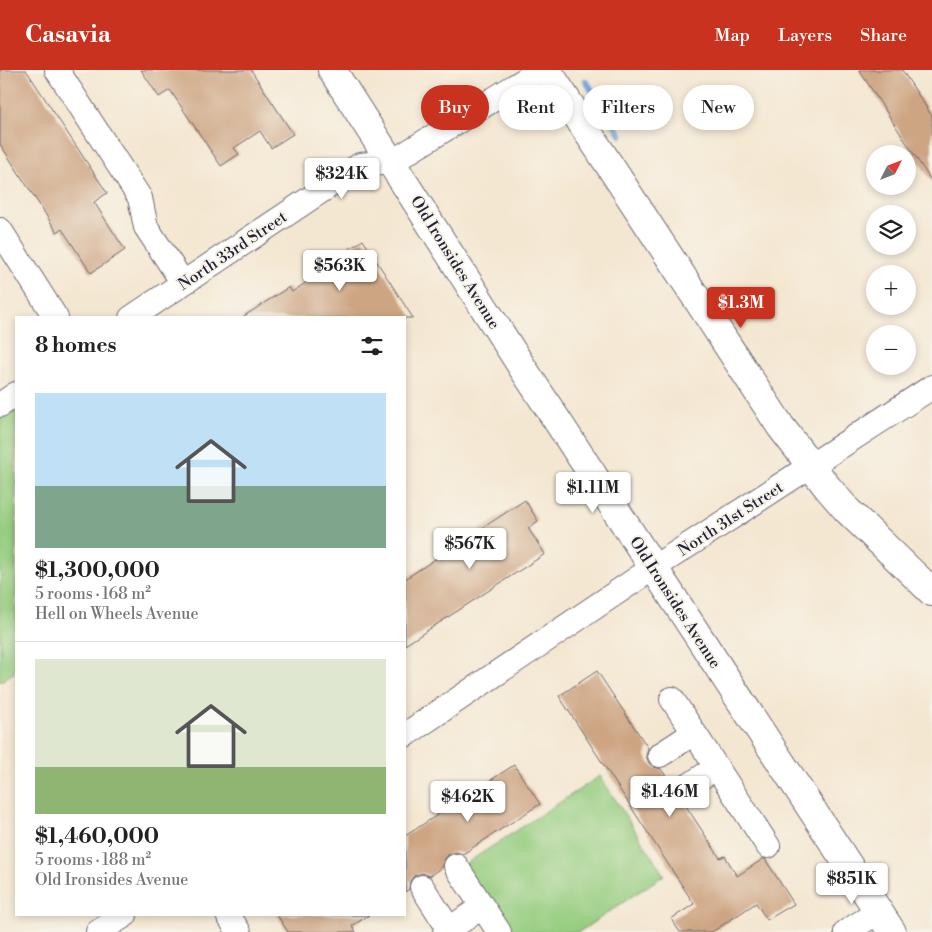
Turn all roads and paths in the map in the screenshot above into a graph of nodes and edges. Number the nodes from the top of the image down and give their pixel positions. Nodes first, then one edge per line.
1 (57, 70) edge
2 (332, 70) edge
3 (541, 70) edge
4 (547, 70) edge
5 (392, 162) junction
6 (0, 230) edge
7 (183, 283) junction
8 (55, 316) edge
9 (135, 316) edge
10 (932, 387) edge
11 (15, 395) edge
12 (0, 405) edge
13 (811, 466) junction
14 (654, 568) junction
15 (932, 592) edge
16 (672, 699) dead end
17 (694, 733) junction
18 (406, 734) edge
19 (660, 755) dead end
20 (716, 768) junction
21 (682, 790) dead end
22 (768, 846) dead end
23 (456, 866) dead end
24 (422, 888) dead end
25 (482, 907) junction
26 (122, 916) edge
27 (229, 916) edge
28 (885, 922) edge
29 (448, 931) edge
30 (98, 932) edge
31 (239, 932) edge
32 (499, 932) edge
33 (846, 932) edge

1 - 7 street
2 - 5 street, Old Ironsides Avenue
3 - 5 street, North 33rd Street
4 - 13 street
5 - 7 street, North 33rd Street
5 - 14 street, Old Ironsides Avenue
6 - 8 street
7 - 9 street, North 33rd Street
10 - 13 street, North 31st Street
11 - 12 street
13 - 14 street, North 31st Street
13 - 15 street
14 - 18 street, North 31st Street
14 - 28 street, Old Ironsides Avenue
16 - 17 street
17 - 19 street
17 - 20 street
20 - 21 street
20 - 22 street
23 - 25 street
24 - 29 street
25 - 29 street
25 - 32 street
26 - 30 street
27 - 31 street
28 - 33 street

